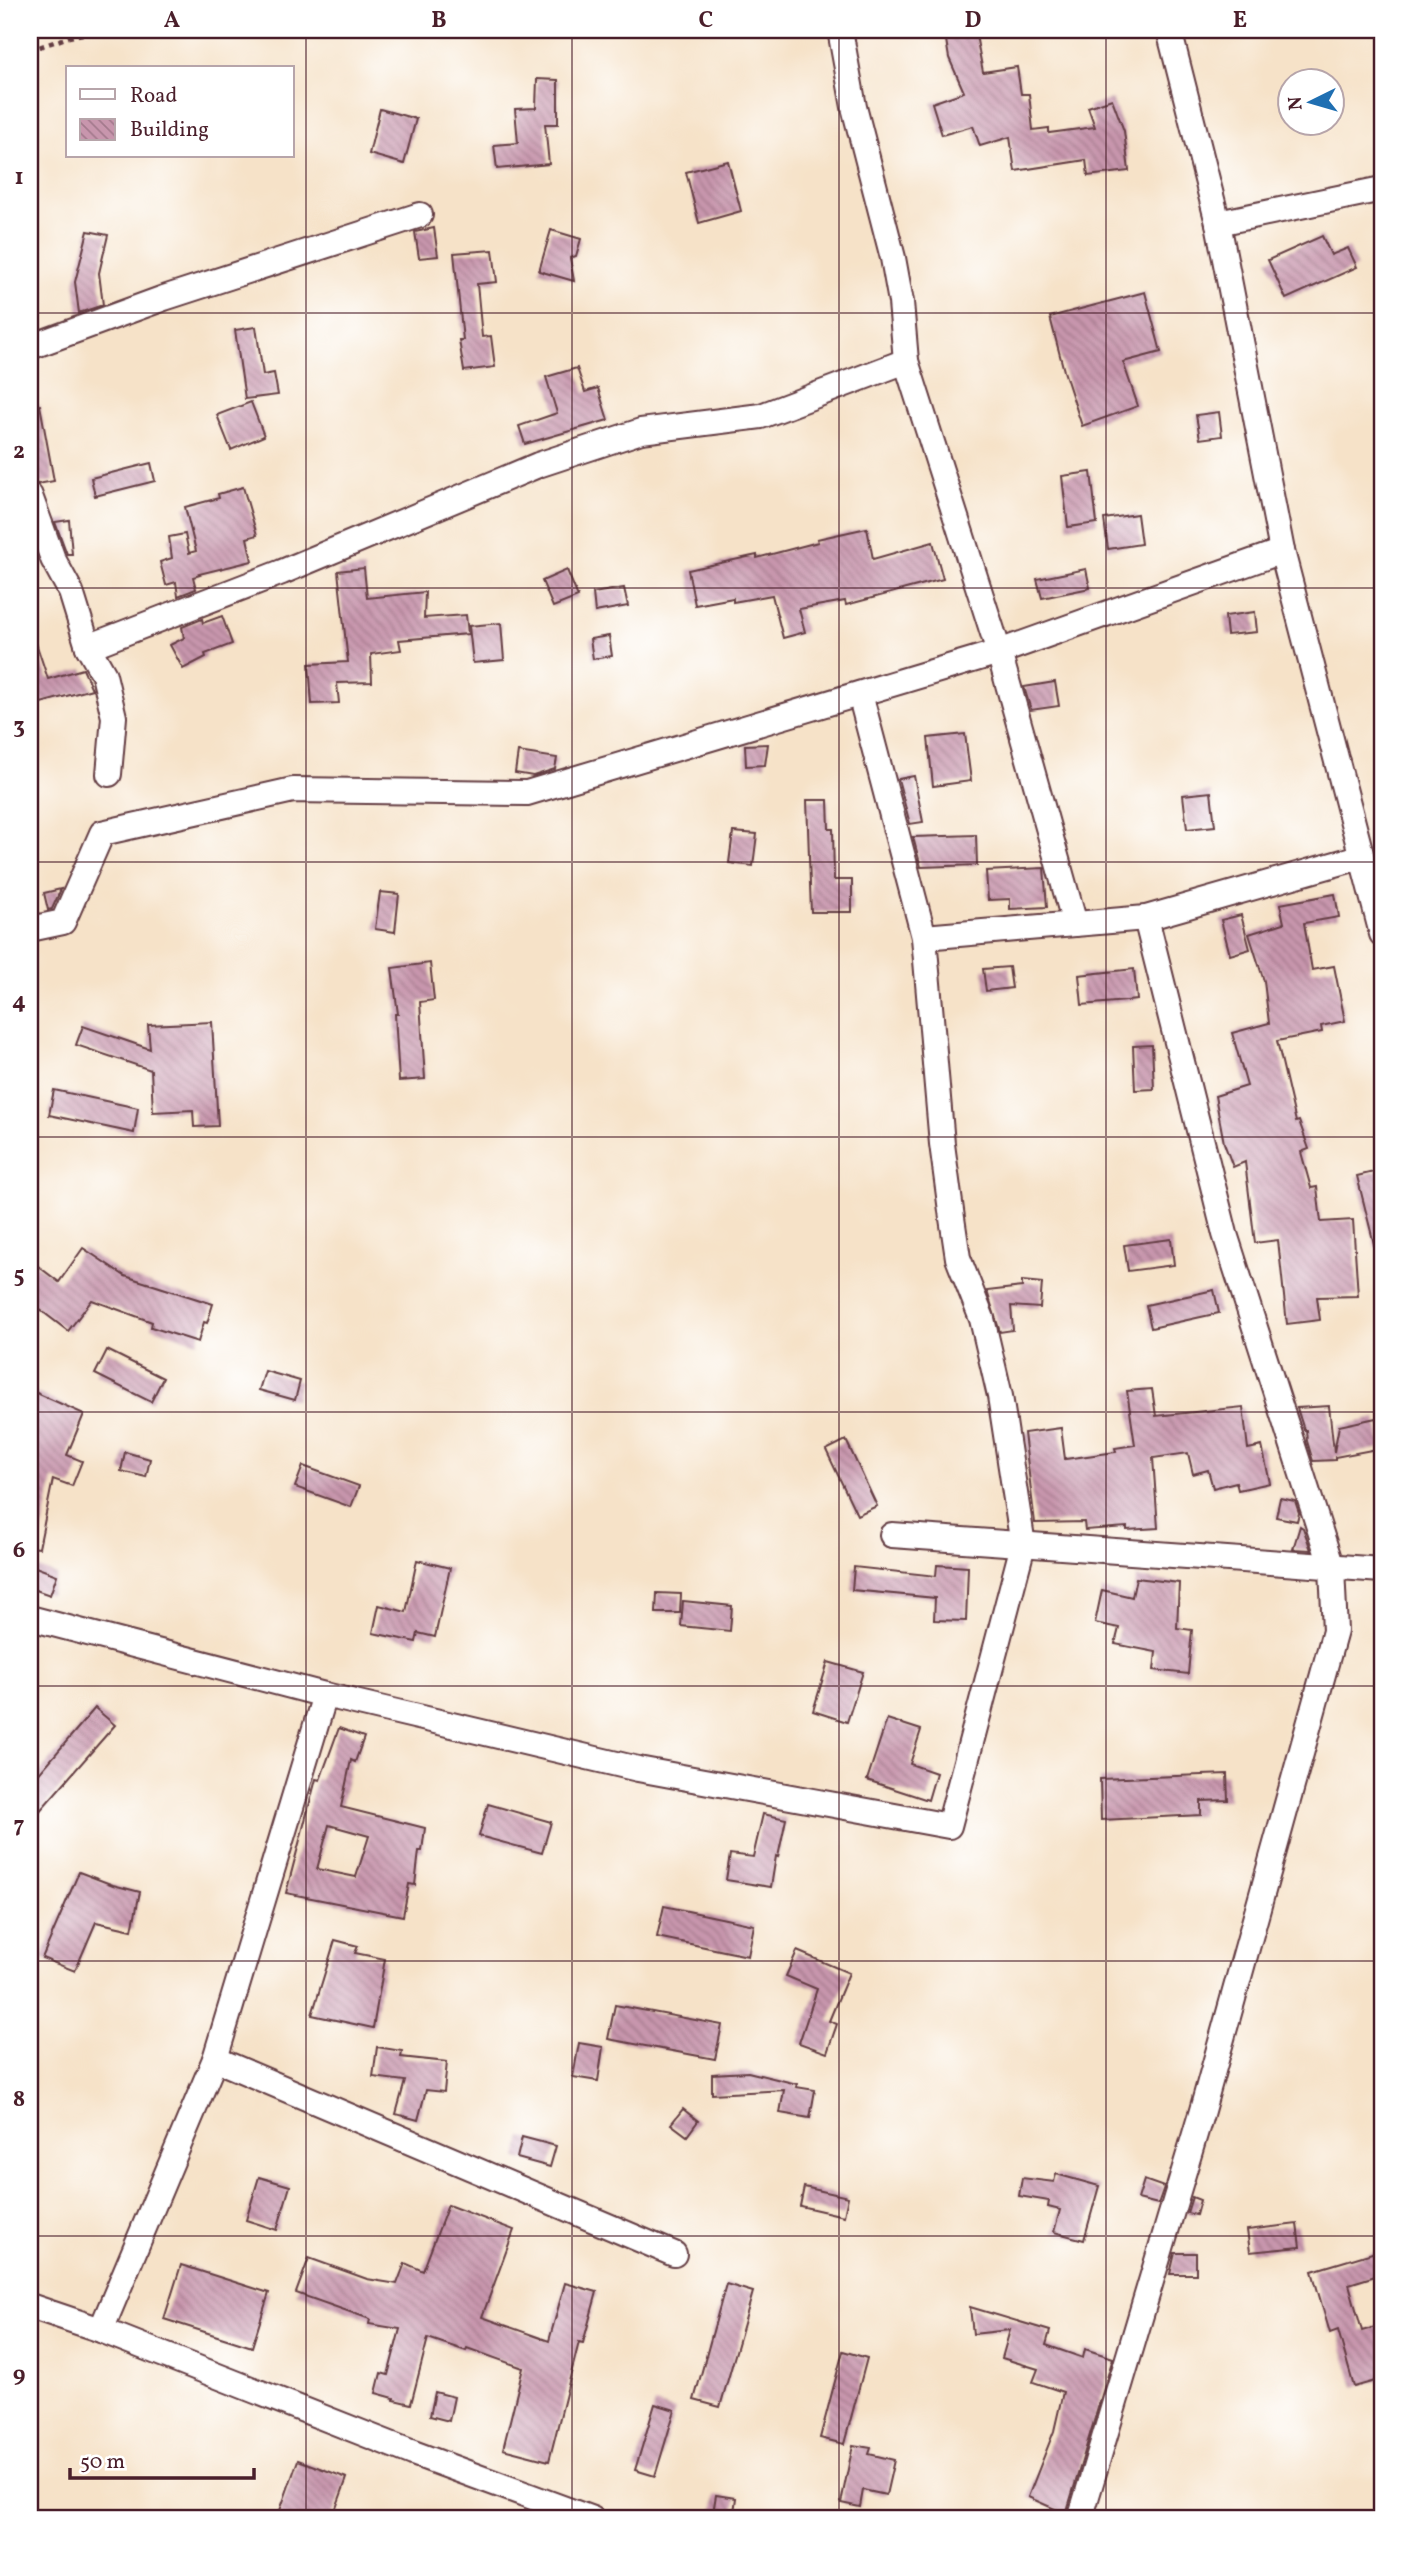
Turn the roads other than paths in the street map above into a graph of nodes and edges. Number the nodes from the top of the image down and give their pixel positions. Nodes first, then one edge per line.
1 (841, 30) edge
2 (1169, 30) edge
3 (1382, 189) edge
4 (420, 215) dead end
5 (1218, 223) junction
6 (30, 347) edge
7 (906, 362) junction
8 (30, 496) edge
9 (1282, 551) junction
10 (88, 647) junction
11 (999, 652) junction
12 (860, 694) junction
13 (109, 774) dead end
14 (1360, 857) junction
15 (1146, 918) junction
16 (1075, 924) junction
17 (30, 929) edge
18 (1382, 934) edge
19 (924, 937) junction
20 (892, 1535) dead end
21 (1023, 1545) junction
22 (1332, 1568) junction
23 (1382, 1570) edge
24 (30, 1618) edge
25 (325, 1695) junction
26 (215, 2059) junction
27 (674, 2254) dead end
28 (30, 2306) edge
29 (101, 2330) junction
30 (592, 2519) edge
31 (1080, 2519) edge

1 - 7 street
2 - 5 street
3 - 5 street
4 - 6 street
5 - 9 street
7 - 10 street
7 - 11 street
8 - 10 street
9 - 11 street
9 - 14 street
10 - 13 street
11 - 12 street
11 - 16 street
12 - 17 street
12 - 19 street
14 - 15 street
14 - 18 street
15 - 16 street
15 - 22 street
16 - 19 street
19 - 21 street
20 - 21 street
21 - 22 street
21 - 25 street
22 - 23 street
22 - 31 street
24 - 25 street
25 - 26 street
26 - 27 street
26 - 29 street
28 - 29 street
29 - 30 street

